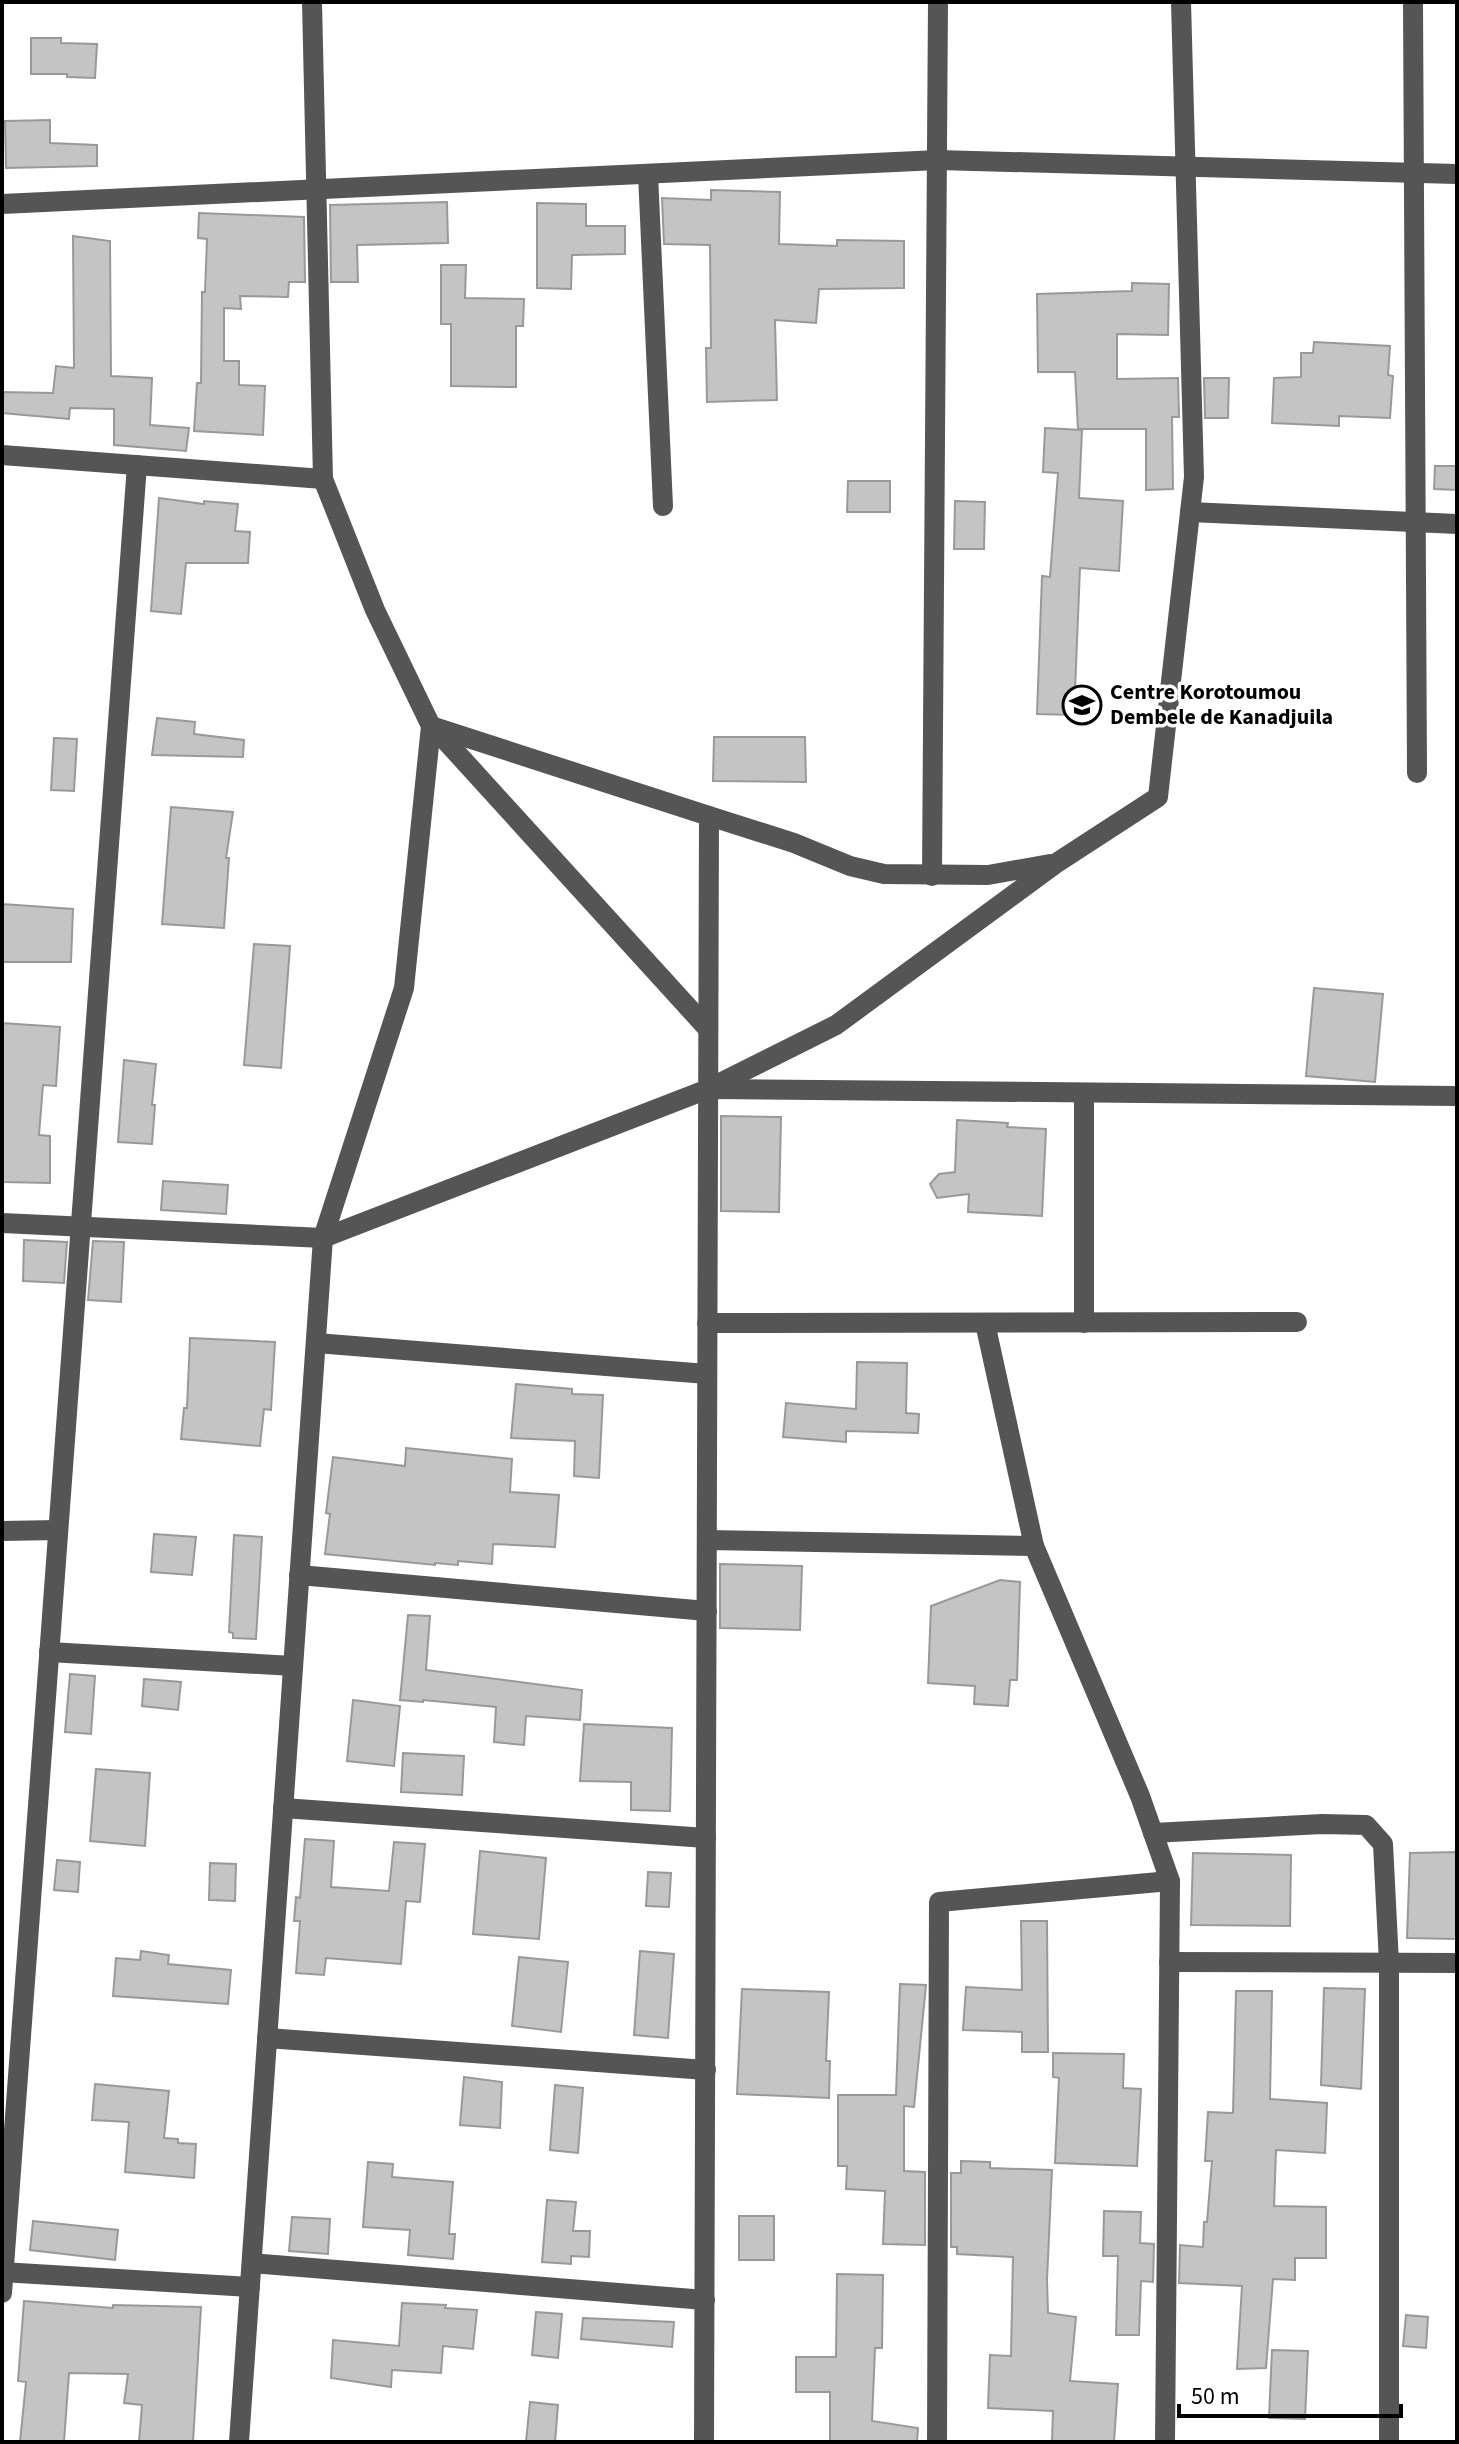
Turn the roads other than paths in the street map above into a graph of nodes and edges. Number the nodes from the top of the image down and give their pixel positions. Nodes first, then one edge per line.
1 (312, 2) edge
2 (938, 2) edge
3 (1181, 2) edge
4 (1413, 2) edge
5 (938, 160) junction
6 (1185, 167) junction
7 (1414, 173) junction
8 (648, 174) junction
9 (1457, 174) edge
10 (316, 189) junction
11 (2, 204) edge
12 (2, 455) edge
13 (137, 465) junction
14 (323, 479) junction
15 (663, 506) dead end
16 (1190, 512) junction
17 (1416, 522) junction
18 (1457, 524) edge
19 (431, 726) junction
20 (1417, 773) dead end
21 (709, 816) junction
22 (1058, 862) junction
23 (932, 876) junction
24 (708, 1029) junction
25 (708, 1089) junction
26 (1084, 1093) junction
27 (1457, 1096) edge
28 (2, 1223) edge
29 (81, 1227) junction
30 (323, 1238) junction
31 (1297, 1322) dead end
32 (707, 1323) junction
33 (985, 1323) junction
34 (1084, 1323) junction
35 (316, 1343) junction
36 (707, 1374) junction
37 (58, 1530) junction
38 (2, 1531) edge
39 (707, 1540) junction
40 (1034, 1546) junction
41 (299, 1575) junction
42 (707, 1611) junction
43 (49, 1652) junction
44 (293, 1666) junction
45 (283, 1808) junction
46 (1153, 1833) junction
47 (706, 1838) junction
48 (1170, 1881) junction
49 (1169, 1962) junction
50 (1389, 1963) junction
51 (1457, 1963) edge
52 (267, 2038) junction
53 (706, 2070) junction
54 (252, 2263) junction
55 (3, 2279) edge
56 (250, 2287) junction
57 (705, 2300) junction
58 (239, 2442) edge
59 (704, 2442) edge
60 (937, 2442) edge
61 (1165, 2442) edge
62 (1389, 2442) edge

1 - 10 street
2 - 5 street
3 - 6 street
4 - 7 street
5 - 6 street
5 - 8 street
5 - 23 street
6 - 7 street
6 - 16 street
7 - 9 street
7 - 17 street
8 - 10 street
8 - 15 street
10 - 11 street
10 - 14 street
12 - 13 street
13 - 14 street
13 - 29 street
14 - 19 street
16 - 17 street
16 - 22 street
17 - 18 street
17 - 20 street
19 - 21 street
19 - 24 street
19 - 30 street
21 - 23 street
21 - 24 street
22 - 23 street
22 - 25 street
24 - 25 street
25 - 26 street
25 - 30 street
25 - 32 street
26 - 27 street
26 - 34 street
28 - 29 street
29 - 30 street
29 - 37 street
30 - 35 street
31 - 34 street
32 - 33 street
32 - 36 street
33 - 34 street
33 - 40 street
35 - 36 street
35 - 41 street
36 - 39 street
37 - 38 street
37 - 43 street
39 - 40 street
39 - 42 street
40 - 46 street
41 - 42 street
41 - 44 street
42 - 47 street
43 - 44 street
43 - 55 street
44 - 45 street
45 - 47 street
45 - 52 street
46 - 48 street
46 - 50 street
47 - 53 street
48 - 49 street
48 - 60 street
49 - 50 street
49 - 61 street
50 - 51 street
50 - 62 street
52 - 53 street
52 - 54 street
53 - 57 street
54 - 56 street
54 - 57 street
55 - 56 street
56 - 58 street
57 - 59 street

